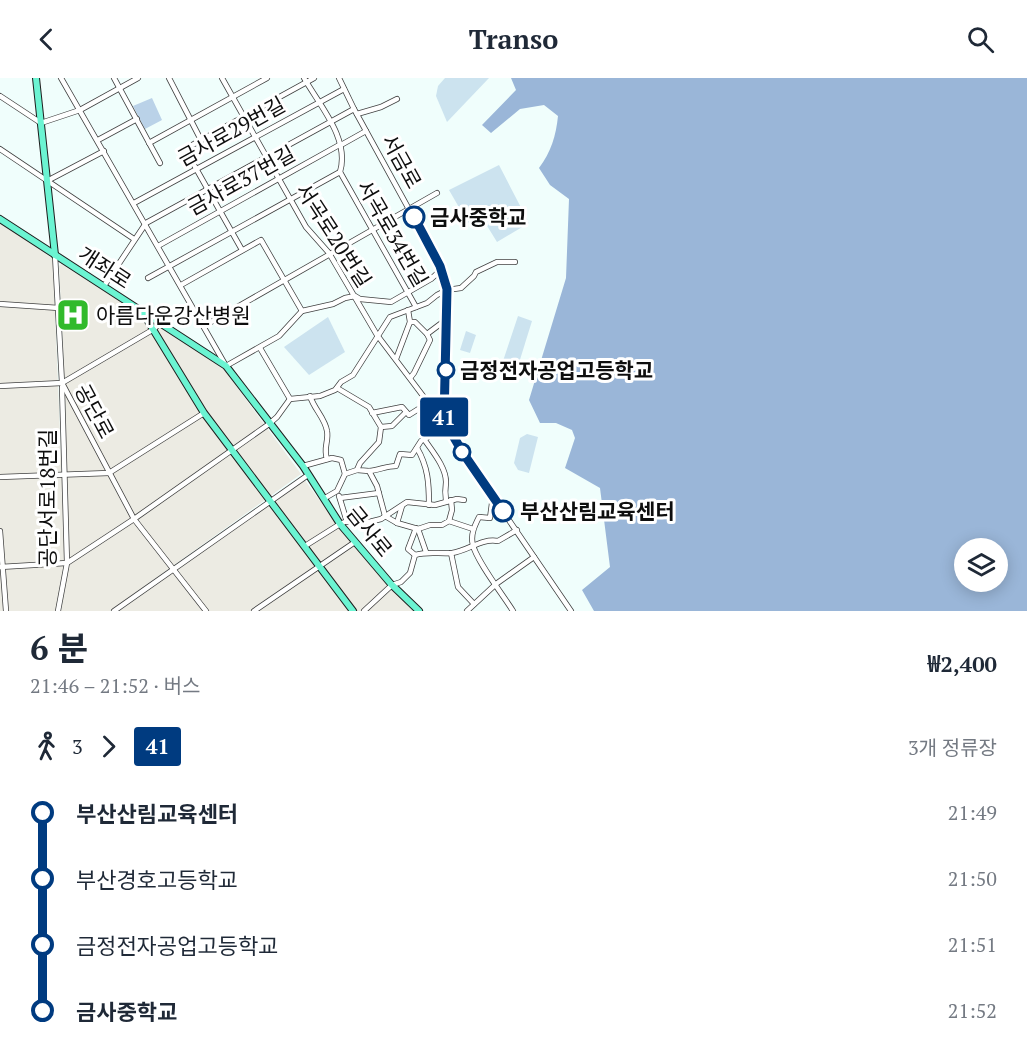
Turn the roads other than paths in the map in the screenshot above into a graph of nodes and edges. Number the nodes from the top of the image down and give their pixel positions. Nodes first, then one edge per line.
1 (36, 78) edge
2 (61, 78) edge
3 (114, 78) edge
4 (138, 78) edge
5 (169, 78) edge
6 (222, 78) edge
7 (267, 78) edge
8 (314, 78) edge
9 (339, 78) edge
10 (305, 80) edge
11 (119, 88) junction
12 (344, 88) junction
13 (0, 96) edge
14 (233, 97) junction
15 (397, 99) dead end
16 (319, 102) junction
17 (80, 110) junction
18 (355, 112) junction
19 (244, 117) junction
20 (137, 119) junction
21 (190, 120) junction
22 (330, 122) junction
23 (41, 123) junction
24 (366, 131) junction
25 (255, 137) junction
26 (98, 140) junction
27 (201, 141) junction
28 (149, 143) junction
29 (341, 144) junction
30 (0, 149) edge
31 (104, 151) junction
32 (267, 157) junction
33 (160, 163) dead end
34 (197, 169) junction
35 (340, 172) junction
36 (279, 178) junction
37 (47, 180) junction
38 (208, 189) junction
39 (437, 192) dead end
40 (290, 199) junction
41 (134, 203) junction
42 (409, 208) junction
43 (220, 211) junction
44 (0, 219) edge
45 (146, 223) junction
46 (371, 230) junction
47 (231, 231) junction
48 (134, 239) junction
49 (158, 246) junction
50 (242, 250) junction
51 (329, 253) junction
52 (55, 255) junction
53 (514, 262) dead end
54 (169, 265) junction
55 (441, 270) junction
56 (148, 278) dead end
57 (284, 280) junction
58 (181, 285) junction
59 (104, 286) junction
60 (447, 290) junction
61 (409, 293) junction
62 (354, 296) junction
63 (0, 304) edge
64 (416, 307) junction
65 (59, 308) junction
66 (141, 310) junction
67 (408, 310) junction
68 (302, 311) junction
69 (447, 319) junction
70 (160, 322) junction
71 (410, 322) junction
72 (204, 326) junction
73 (154, 329) junction
74 (427, 334) junction
75 (378, 335) junction
76 (212, 341) junction
77 (260, 348) junction
78 (203, 351) junction
79 (396, 359) junction
80 (226, 366) junction
81 (410, 378) junction
82 (62, 383) junction
83 (0, 386) edge
84 (337, 388) junction
85 (310, 396) junction
86 (290, 399) junction
87 (428, 403) junction
88 (204, 413) junction
89 (372, 413) junction
90 (407, 414) junction
91 (444, 420) junction
92 (269, 424) junction
93 (447, 426) junction
94 (381, 428) junction
95 (424, 439) junction
96 (417, 448) junction
97 (233, 450) junction
98 (327, 459) junction
99 (303, 466) junction
100 (357, 470) junction
101 (369, 471) junction
102 (109, 473) junction
103 (65, 474) junction
104 (345, 474) junction
105 (308, 475) junction
106 (0, 477) edge
107 (337, 491) junction
108 (379, 493) junction
109 (325, 498) junction
110 (340, 498) junction
111 (270, 500) junction
112 (464, 500) dead end
113 (496, 500) junction
114 (448, 501) junction
115 (429, 505) junction
116 (402, 506) junction
117 (385, 516) junction
118 (134, 519) junction
119 (449, 521) junction
120 (344, 523) junction
121 (397, 523) junction
122 (417, 528) junction
123 (473, 529) junction
124 (517, 530) junction
125 (0, 531) edge
126 (355, 542) junction
127 (472, 545) junction
128 (305, 546) junction
129 (426, 552) junction
130 (451, 553) junction
131 (415, 555) junction
132 (534, 557) junction
133 (67, 563) junction
134 (320, 565) junction
135 (1, 567) edge
136 (174, 569) junction
137 (496, 584) junction
138 (392, 585) junction
139 (474, 604) junction
140 (6, 611) edge
141 (58, 611) edge
142 (114, 611) edge
143 (206, 611) edge
144 (254, 611) edge
145 (353, 611) edge
146 (363, 611) edge
147 (418, 611) edge
148 (466, 611) edge
149 (513, 611) edge
150 (571, 611) edge

1 - 23 main road
2 - 17 street, 금사로
3 - 11 street
4 - 11 street
5 - 21 street
6 - 14 street, 서곡로20번길
7 - 14 street
8 - 10 street
9 - 12 street, 서금로
10 - 16 street, 서곡로34번길
10 - 19 street
11 - 17 street
11 - 20 street
12 - 16 street, 금사로29번길
12 - 18 street, 서금로
13 - 23 street
14 - 19 street, 서곡로20번길
14 - 21 street
15 - 18 street, 서금로
16 - 22 street, 서곡로34번길
16 - 25 street, 금사로29번길
17 - 23 street
17 - 26 street, 금사로
18 - 22 street
18 - 24 street, 서금로
19 - 25 street, 서곡로20번길
19 - 27 street
20 - 26 street
20 - 28 street
21 - 27 street
21 - 28 street
22 - 29 street, 서곡로34번길
22 - 32 street
23 - 37 main road
24 - 29 street, 금사로37번길
24 - 42 street, 서금로
25 - 32 street, 서곡로20번길
25 - 34 street, 금사로29번길
26 - 31 street, 금사로
27 - 34 street
28 - 33 street
29 - 35 street, 서곡로34번길
29 - 36 street, 금사로37번길
30 - 37 street
31 - 37 street
31 - 41 street, 금사로
32 - 36 street, 서곡로20번길
32 - 38 street
34 - 38 street
34 - 41 street, 금사로29번길
35 - 40 street
35 - 46 street, 서곡로34번길
36 - 40 street, 서곡로20번길
36 - 43 street, 금사로37번길
37 - 48 street
37 - 52 main road
38 - 43 street
38 - 45 street
39 - 42 street
40 - 47 street
40 - 51 street, 서곡로20번길
41 - 45 street, 금사로
42 - 46 street
42 - 55 street, 서금로
43 - 47 street
43 - 49 street, 금사로37번길
44 - 52 main road, 개좌로
45 - 48 street
45 - 49 street, 금사로
46 - 51 street
46 - 61 street, 서곡로34번길
47 - 50 street
47 - 54 street
48 - 59 street
49 - 54 street, 금사로
50 - 57 street
50 - 58 street
51 - 57 street
51 - 62 street, 서곡로20번길
52 - 59 main road, 개좌로
52 - 65 street, 공단로
53 - 60 street
54 - 56 street
54 - 58 street, 금사로
55 - 60 street, 서금로
55 - 61 street
57 - 68 street
57 - 72 street
58 - 72 street, 금사로
59 - 66 main road, 개좌로
60 - 64 street
60 - 69 street, 서금로
61 - 62 street
61 - 64 street, 서곡로34번길
62 - 68 street
62 - 75 street, 서곡로20번길
63 - 65 street
64 - 67 street
65 - 82 street, 공단로
66 - 70 main road, 금사로
66 - 73 main road, 개좌로
67 - 71 street
67 - 75 street
68 - 77 street
69 - 74 street
69 - 91 street, 서금로
70 - 73 street
70 - 78 main road, 금사로
71 - 74 street
71 - 79 street
72 - 76 street, 금사로
73 - 82 street
73 - 88 main road, 개좌로
74 - 81 street
75 - 79 street, 서곡로20번길
75 - 84 street
76 - 78 street
76 - 80 street, 금사로
77 - 80 street
77 - 86 street
78 - 80 main road, 금사로
79 - 81 street, 서곡로20번길
80 - 92 main road, 금사로
81 - 87 street, 서곡로20번길
82 - 83 street
82 - 102 street, 공단로
82 - 103 street, 공단서로18번길
84 - 85 street
84 - 89 street
85 - 86 street
85 - 98 street
86 - 92 street
87 - 90 street
87 - 91 street, 서곡로20번길
88 - 97 main road, 개좌로
88 - 102 street
89 - 90 street
89 - 94 street
90 - 94 street
91 - 93 street, 서금로
92 - 97 street
92 - 99 main road, 금사로
93 - 95 street
93 - 113 street, 서금로
94 - 100 street
95 - 96 street
95 - 114 street
96 - 101 street
96 - 115 street
97 - 111 main road, 개좌로
97 - 118 street
98 - 99 street
98 - 104 street, 금사로
99 - 105 main road, 금사로
100 - 101 street
100 - 104 street
101 - 108 street
102 - 103 street, 공단로
102 - 118 street, 공단로
103 - 106 street, 공단로
103 - 133 street, 공단서로18번길
104 - 107 street
105 - 109 main road, 금사로
105 - 111 street
107 - 109 street
107 - 110 street
108 - 110 street
108 - 117 street
109 - 120 main road, 금사로
110 - 120 street
111 - 128 main road, 개좌로
111 - 136 street
112 - 114 street
113 - 123 street
113 - 124 street, 서금로
114 - 115 street
114 - 119 street
115 - 116 street
116 - 117 street
116 - 121 street
117 - 120 street
117 - 121 street
118 - 133 street
118 - 136 street, 공단로
119 - 122 street
119 - 123 street
120 - 126 main road, 금사로
120 - 128 street
121 - 122 street
122 - 129 street
122 - 131 street
123 - 127 street
124 - 127 street
124 - 132 street, 서금로
125 - 135 street
126 - 134 street
126 - 138 main road, 금사로
127 - 130 street
127 - 137 street
128 - 134 main road, 개좌로
129 - 130 street
129 - 131 street
130 - 139 street
131 - 138 street
132 - 137 street
132 - 150 street, 서금로
133 - 135 street
133 - 141 street, 공단서로18번길
134 - 144 street
134 - 145 main road, 개좌로
135 - 140 street
136 - 142 street
136 - 143 street, 공단로
137 - 139 street
137 - 149 street
138 - 146 street
138 - 147 main road, 금사로
139 - 148 street

